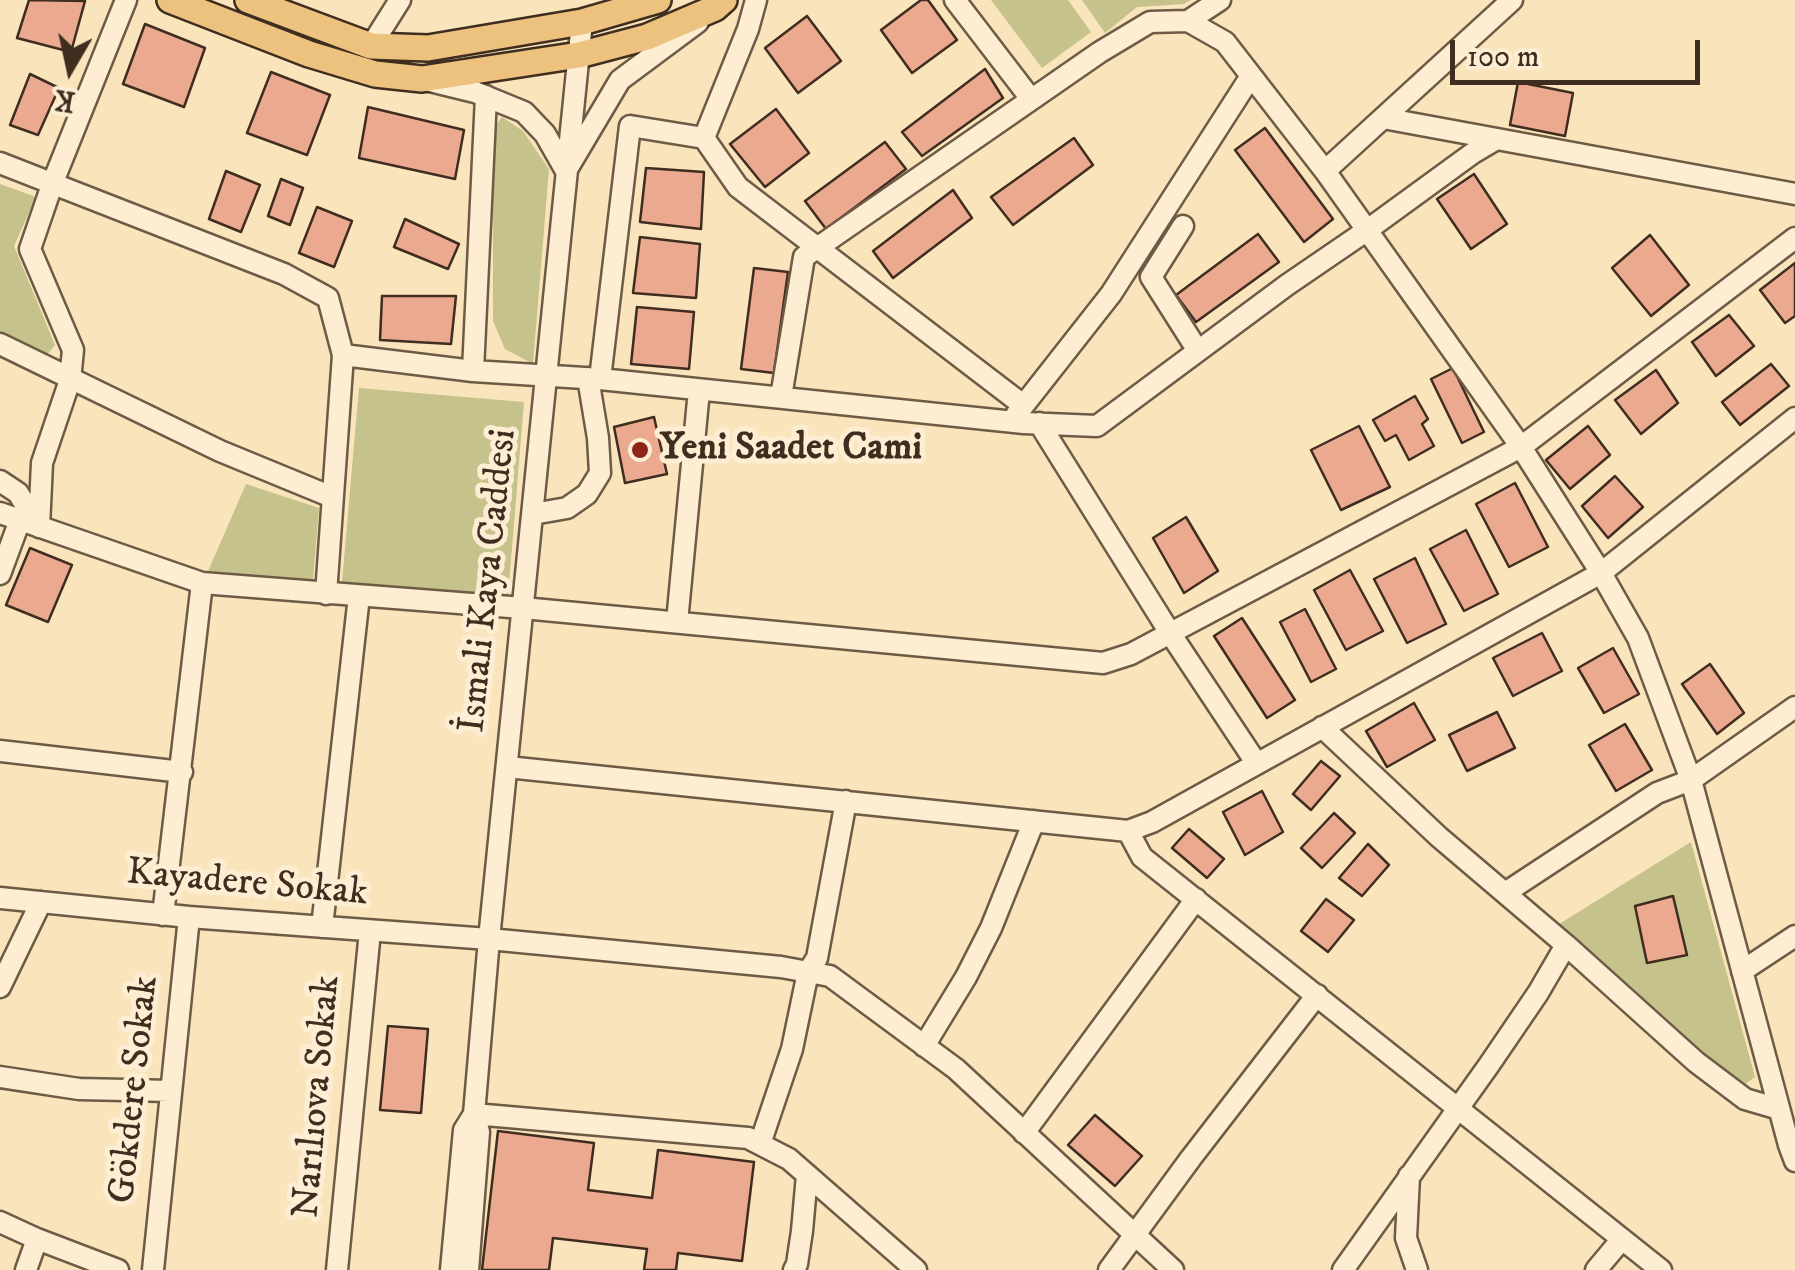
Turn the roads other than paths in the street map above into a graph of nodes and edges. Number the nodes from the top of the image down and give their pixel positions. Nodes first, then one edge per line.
1 (126, 0) edge
2 (170, 0) edge
3 (248, 0) edge
4 (400, 0) edge
5 (658, 0) edge
6 (756, 0) edge
7 (955, 0) edge
8 (1220, 0) edge
9 (1512, 0) edge
10 (720, 4) edge
11 (1188, 21) junction
12 (582, 22) junction
13 (371, 46) junction
14 (579, 55) junction
15 (1251, 76) junction
16 (422, 79) junction
17 (486, 96) junction
18 (1031, 99) junction
19 (1383, 118) junction
20 (704, 138) junction
21 (1495, 140) junction
22 (0, 162) edge
23 (566, 171) junction
24 (1325, 171) junction
25 (53, 182) junction
26 (1795, 194) edge
27 (1183, 226) dead end
28 (1366, 231) junction
29 (1795, 238) edge
30 (818, 249) junction
31 (0, 344) edge
32 (1198, 351) junction
33 (343, 356) junction
34 (473, 371) junction
35 (546, 374) junction
36 (594, 379) junction
37 (70, 380) junction
38 (699, 390) junction
39 (782, 397) junction
40 (1017, 413) junction
41 (1795, 418) edge
42 (1039, 423) junction
43 (1521, 448) junction
44 (0, 481) edge
45 (332, 496) junction
46 (533, 514) junction
47 (20, 520) edge
48 (1602, 572) junction
49 (0, 574) edge
50 (202, 583) junction
51 (326, 594) junction
52 (359, 596) junction
53 (523, 608) junction
54 (676, 622) junction
55 (1170, 632) junction
56 (1795, 707) edge
57 (1322, 727) junction
58 (0, 751) edge
59 (1257, 764) junction
60 (507, 767) junction
61 (182, 772) junction
62 (1691, 780) junction
63 (846, 801) junction
64 (1034, 821) junction
65 (1128, 831) junction
66 (1504, 893) junction
67 (0, 898) edge
68 (1196, 899) junction
69 (41, 902) junction
70 (163, 915) junction
71 (189, 917) junction
72 (322, 927) junction
73 (370, 930) junction
74 (1795, 936) edge
75 (489, 939) junction
76 (1566, 945) junction
77 (1742, 971) junction
78 (808, 972) junction
79 (0, 987) edge
80 (1316, 996) junction
81 (924, 1046) junction
82 (0, 1077) edge
83 (171, 1091) junction
84 (1458, 1108) junction
85 (1779, 1108) junction
86 (474, 1114) junction
87 (1024, 1133) junction
88 (760, 1144) junction
89 (1793, 1148) edge
90 (808, 1175) junction
91 (1409, 1176) junction
92 (0, 1222) edge
93 (1133, 1235) junction
94 (1622, 1238) junction
95 (37, 1239) junction
96 (912, 1268) edge
97 (26, 1270) edge
98 (118, 1270) edge
99 (153, 1270) edge
100 (337, 1270) edge
101 (452, 1270) edge
102 (468, 1270) edge
103 (794, 1270) edge
104 (1109, 1270) edge
105 (1172, 1270) edge
106 (1343, 1270) edge
107 (1418, 1270) edge
108 (1596, 1270) edge
109 (1662, 1270) edge

1 - 25 street
2 - 16 main road
3 - 13 main road
4 - 13 street
5 - 12 main road
6 - 20 street
7 - 18 street
8 - 11 street
9 - 19 street
10 - 14 main road
10 - 23 street
11 - 15 street
11 - 18 street
12 - 13 main road
12 - 14 street, İsmali Kaya Caddesi
14 - 16 main road
14 - 23 street, İsmali Kaya Caddesi
15 - 24 street
15 - 40 street
16 - 17 street
17 - 23 street
17 - 34 street
18 - 30 street
19 - 21 street
19 - 24 street
20 - 30 street
20 - 36 street
21 - 26 street
21 - 28 street
22 - 25 street
23 - 35 street, İsmali Kaya Caddesi
24 - 28 street
25 - 33 street
25 - 37 street
27 - 32 street
28 - 32 street
28 - 43 street
29 - 43 street
30 - 39 street
30 - 40 street
31 - 37 street
32 - 42 street
33 - 34 street
33 - 45 street
34 - 35 street
35 - 36 street
35 - 46 street, İsmali Kaya Caddesi
36 - 38 street
36 - 46 street
37 - 45 street
37 - 47 street
38 - 39 street
38 - 54 street
39 - 40 street
40 - 42 street
41 - 48 street
42 - 55 street
43 - 48 street
43 - 55 street
44 - 47 street
45 - 51 street
46 - 53 street, İsmali Kaya Caddesi
47 - 49 street
47 - 50 street
48 - 57 street
48 - 62 street
50 - 51 street
50 - 61 street
51 - 52 street
52 - 53 street
52 - 72 street
53 - 54 street
53 - 60 street, İsmali Kaya Caddesi
54 - 55 street
55 - 59 street
56 - 62 street
57 - 59 street
57 - 66 street
58 - 61 street
59 - 65 street
60 - 63 street
60 - 75 street, İsmali Kaya Caddesi
61 - 70 street
62 - 66 street
62 - 77 street
63 - 64 street
63 - 78 street
64 - 65 street
64 - 81 street
65 - 68 street
66 - 76 street
67 - 69 street, Kayadere Sokak
68 - 80 street
68 - 87 street
69 - 70 street, Kayadere Sokak
69 - 79 street
70 - 71 street, Kayadere Sokak
71 - 72 street, Kayadere Sokak
71 - 83 street, Gökdere Sokak
72 - 73 street, Kayadere Sokak
73 - 75 street, Kayadere Sokak
73 - 100 street, Narılıova Sokak
74 - 77 street
75 - 78 street, Kayadere Sokak
75 - 86 street, İsmali Kaya Caddesi
76 - 84 street
76 - 85 street
77 - 85 street
78 - 81 street, Kayadere Sokak
78 - 88 street
80 - 84 street
80 - 93 street
81 - 87 street, Kayadere Sokak
82 - 83 street
83 - 99 street, Gökdere Sokak
84 - 91 street
84 - 94 street
85 - 89 street
86 - 88 street
86 - 101 street, İsmali Kaya Caddesi
86 - 102 street, İsmali Kaya Caddesi
87 - 93 street, Kayadere Sokak
88 - 90 street
90 - 96 street
90 - 103 street
91 - 106 street
91 - 107 street
92 - 95 street
93 - 104 street
93 - 105 street, Kayadere Sokak
94 - 108 street
94 - 109 street
95 - 97 street
95 - 98 street

